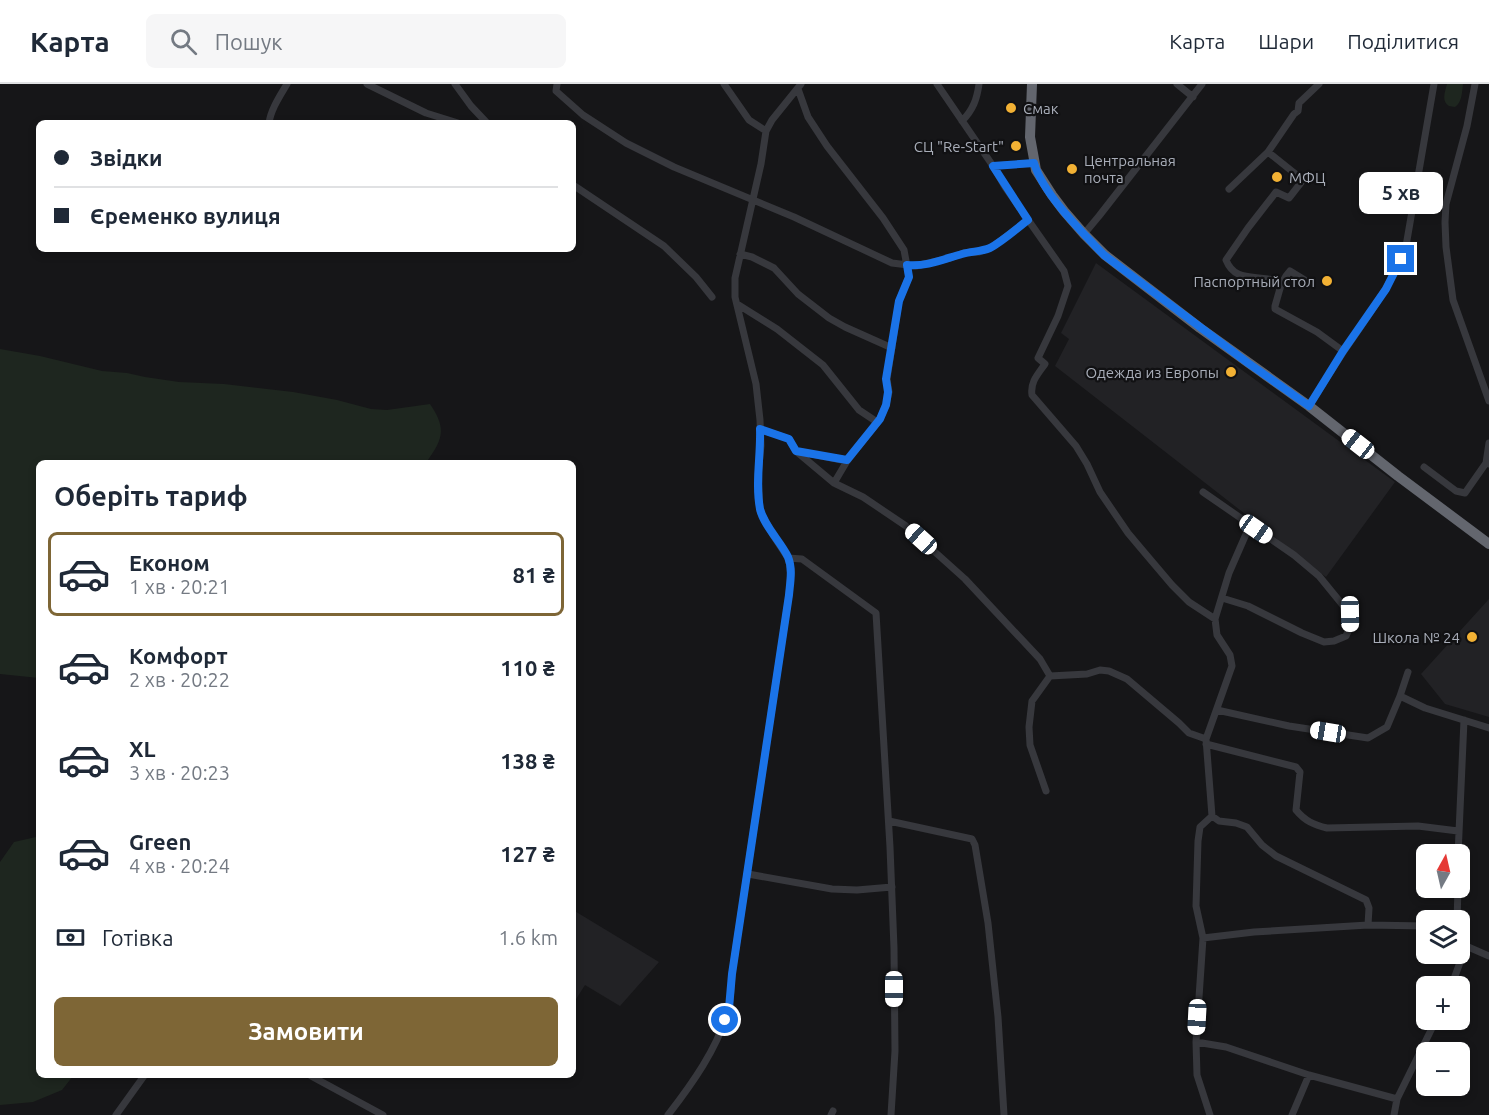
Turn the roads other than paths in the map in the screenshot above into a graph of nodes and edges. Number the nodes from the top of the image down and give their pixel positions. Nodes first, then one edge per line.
1 (287, 84) edge
2 (367, 84) edge
3 (455, 84) edge
4 (556, 84) edge
5 (724, 84) edge
6 (937, 84) edge
7 (979, 84) edge
8 (1032, 84) edge
9 (1177, 84) edge
10 (1202, 84) edge
11 (1319, 84) edge
12 (1434, 84) edge
13 (1475, 84) edge
14 (799, 86) edge
15 (1193, 97) junction
16 (270, 120) edge
17 (447, 120) edge
18 (484, 120) edge
19 (962, 121) junction
20 (766, 131) junction
21 (1268, 152) junction
22 (993, 166) junction
23 (1035, 167) junction
24 (576, 187) edge
25 (1229, 189) dead end
26 (753, 199) junction
27 (1028, 220) junction
28 (1084, 234) junction
29 (740, 254) junction
30 (907, 265) junction
31 (1308, 282) dead end
32 (1281, 285) junction
33 (712, 297) dead end
34 (737, 304) junction
35 (892, 348) junction
36 (1343, 351) junction
37 (1489, 399) edge
38 (1309, 406) junction
39 (877, 422) junction
40 (760, 429) junction
41 (1489, 443) edge
42 (796, 451) junction
43 (847, 460) junction
44 (1488, 464) edge
45 (1424, 467) dead end
46 (834, 483) junction
47 (1203, 492) dead end
48 (1250, 525) junction
49 (1489, 544) edge
50 (788, 558) junction
51 (1222, 597) junction
52 (1215, 619) junction
53 (1408, 672) dead end
54 (1050, 676) junction
55 (1400, 696) junction
56 (1217, 710) junction
57 (1464, 720) junction
58 (1489, 728) edge
59 (1206, 742) junction
60 (1046, 791) dead end
61 (1212, 816) junction
62 (889, 821) junction
63 (1458, 831) junction
64 (1458, 844) edge
65 (748, 874) junction
66 (892, 887) junction
67 (1368, 925) junction
68 (1416, 926) edge
69 (1203, 938) junction
70 (1470, 948) edge
71 (1489, 956) edge
72 (1431, 1030) edge
73 (1196, 1042) junction
74 (1309, 1076) junction
75 (143, 1078) edge
76 (315, 1078) edge
77 (1396, 1099) junction
78 (116, 1115) edge
79 (383, 1115) edge
80 (668, 1115) edge
81 (891, 1115) edge
82 (1004, 1115) edge
83 (1210, 1115) edge
84 (1292, 1115) edge
85 (1394, 1115) edge

1 - 16 street
2 - 17 street
3 - 18 street
4 - 26 street
5 - 20 street
6 - 19 street
7 - 19 street
8 - 23 highway
9 - 15 street
10 - 15 street
11 - 21 street
12 - 36 street
13 - 37 street
14 - 20 street
14 - 30 street
15 - 28 street
19 - 22 street
20 - 26 street
21 - 25 street
21 - 32 street
22 - 23 street
22 - 27 street
23 - 28 highway
24 - 33 street
26 - 29 street
26 - 30 street
27 - 30 street
27 - 52 street
28 - 38 highway
29 - 34 street
29 - 35 street
30 - 35 street
31 - 32 street
32 - 36 street
34 - 39 street
34 - 40 street
35 - 39 street
36 - 38 street
38 - 49 highway
39 - 43 street
40 - 42 street
40 - 50 street
41 - 44 street
42 - 43 street
42 - 46 street
43 - 46 street
44 - 45 street
46 - 54 street
47 - 48 street
48 - 51 street
48 - 51 street
50 - 62 street
50 - 65 street
51 - 52 street
52 - 56 street
53 - 55 street
54 - 59 street
54 - 60 street
55 - 56 street
55 - 57 street
56 - 59 street
57 - 58 street
57 - 63 street
59 - 61 street
59 - 63 street
61 - 67 street
61 - 69 street
62 - 66 street
62 - 82 street
63 - 64 street
65 - 66 street
65 - 80 street
66 - 81 street
67 - 68 street
67 - 69 street
69 - 73 street
70 - 71 street
72 - 77 street
73 - 74 street
73 - 83 street
74 - 77 street
74 - 84 street
75 - 78 street
76 - 79 street
77 - 85 street

